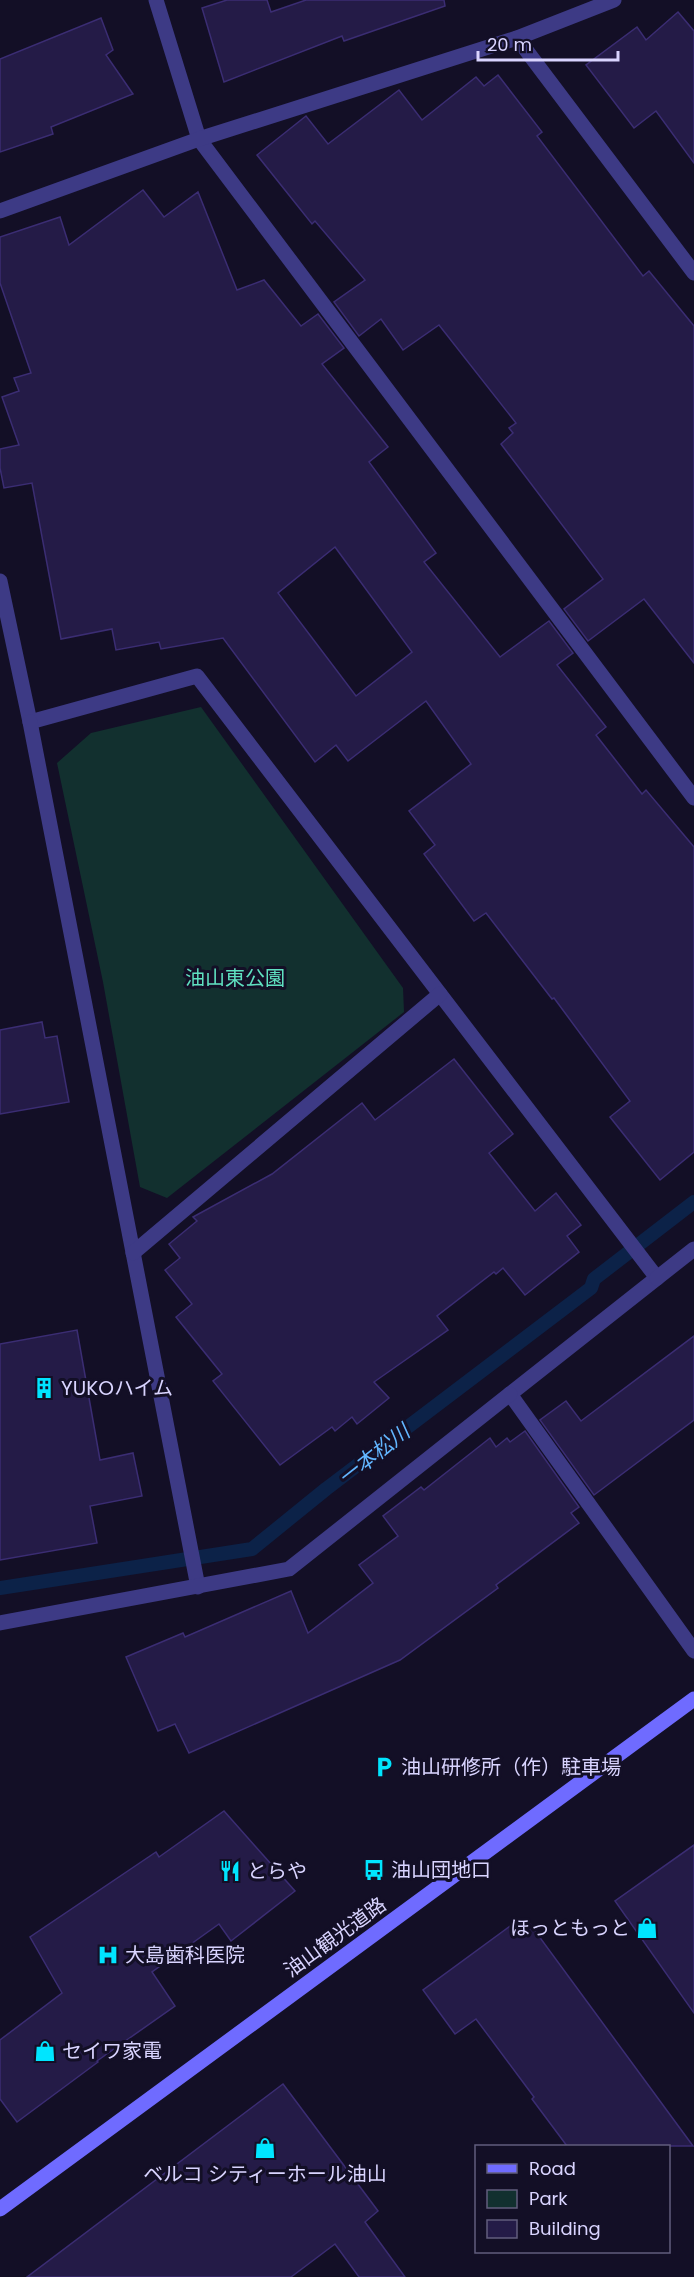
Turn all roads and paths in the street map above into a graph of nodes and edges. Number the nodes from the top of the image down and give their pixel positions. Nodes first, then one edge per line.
1 (156, 0) edge
2 (614, 0) edge
3 (517, 38) junction
4 (199, 139) junction
5 (0, 211) edge
6 (694, 273) edge
7 (0, 581) edge
8 (30, 722) junction
9 (694, 798) edge
10 (440, 994) junction
11 (694, 1249) edge
12 (133, 1253) junction
13 (657, 1278) junction
14 (510, 1394) junction
15 (196, 1580) junction
16 (0, 1623) edge
17 (694, 1651) edge
18 (694, 1699) edge
19 (0, 2209) edge

1 - 4 street
2 - 3 street
3 - 4 street
3 - 6 street
4 - 5 street
4 - 9 street
7 - 8 street
8 - 10 street
8 - 12 street
10 - 12 street
10 - 13 street
11 - 13 street
12 - 15 street
13 - 14 street
14 - 15 street
14 - 17 street
15 - 16 street
18 - 19 main road, 油山観光道路

